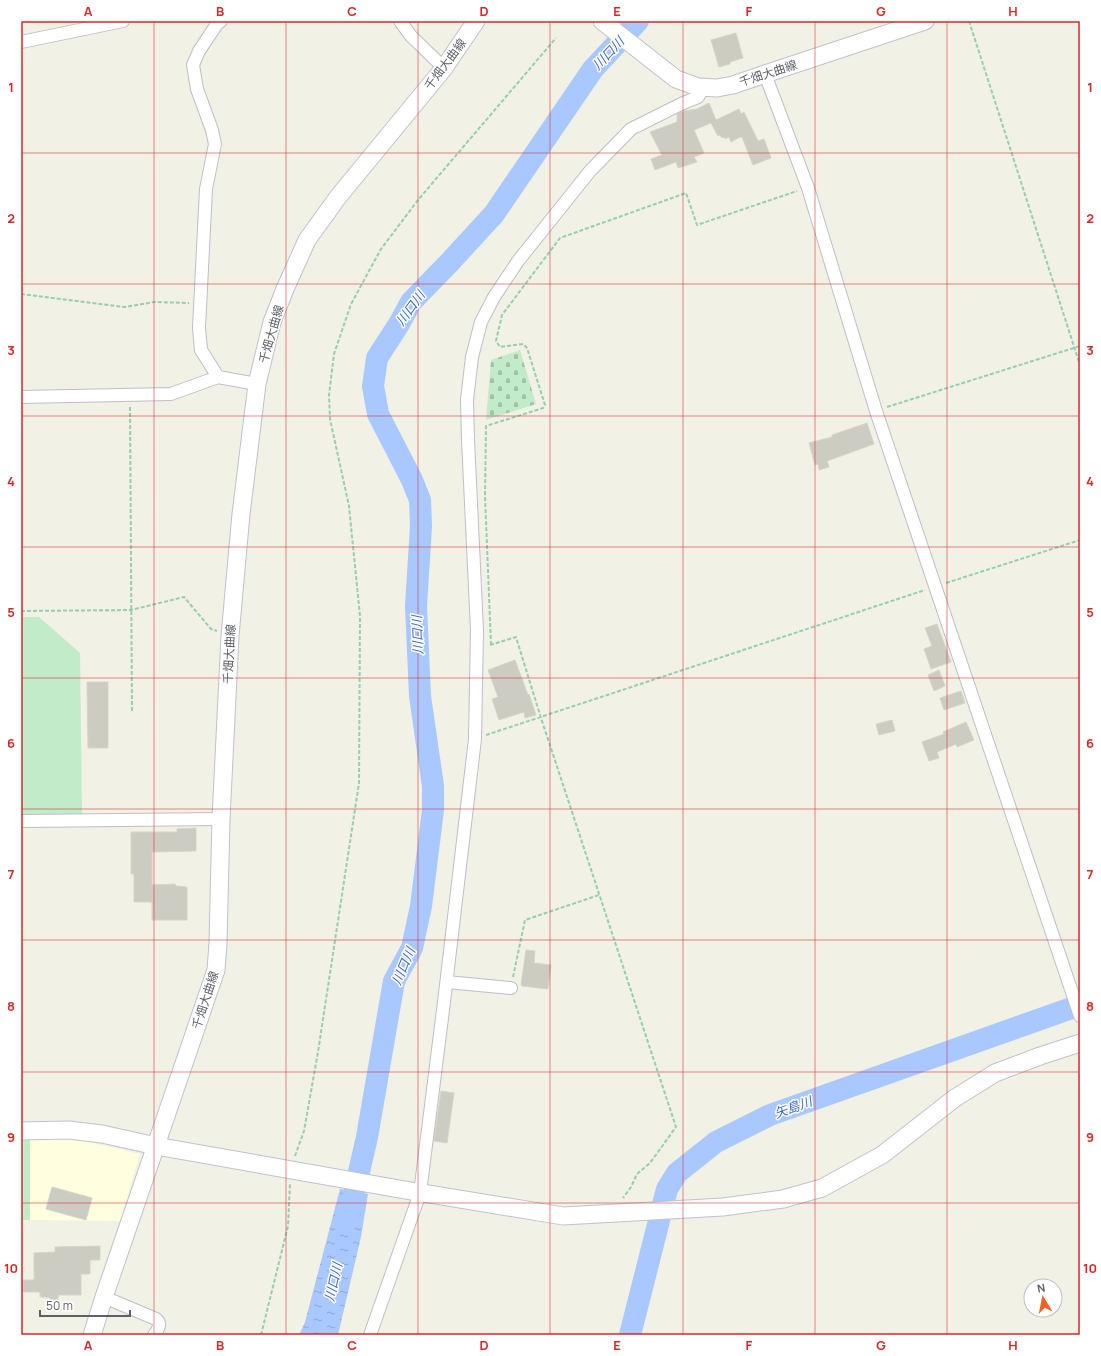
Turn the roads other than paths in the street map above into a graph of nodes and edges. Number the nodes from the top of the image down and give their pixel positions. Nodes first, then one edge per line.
1 (123, 21) edge
2 (221, 21) edge
3 (400, 21) edge
4 (476, 21) edge
5 (602, 21) edge
6 (926, 21) edge
7 (21, 42) edge
8 (444, 68) junction
9 (765, 74) junction
10 (704, 87) junction
11 (218, 377) junction
12 (257, 384) junction
13 (21, 397) edge
14 (221, 819) junction
15 (21, 821) edge
16 (447, 982) junction
17 (511, 988) road end
18 (1080, 1016) edge
19 (1080, 1043) edge
20 (21, 1131) edge
21 (156, 1146) junction
22 (413, 1191) junction
23 (104, 1297) junction
24 (92, 1335) edge
25 (154, 1335) edge
26 (370, 1335) edge

1 - 7 street
2 - 11 street
3 - 8 street
4 - 8 main road, 千畑大曲線
5 - 10 main road, 千畑大曲線
6 - 9 main road, 千畑大曲線
8 - 12 main road, 千畑大曲線
9 - 10 main road, 千畑大曲線
9 - 18 street
10 - 16 street
11 - 12 street
11 - 13 street
12 - 14 main road, 千畑大曲線
14 - 15 street
14 - 21 main road, 千畑大曲線
16 - 17 street
16 - 22 street
19 - 22 main road
20 - 21 main road
21 - 22 main road
21 - 23 main road, 千畑大曲線
22 - 26 street
23 - 24 main road, 千畑大曲線
23 - 25 street

